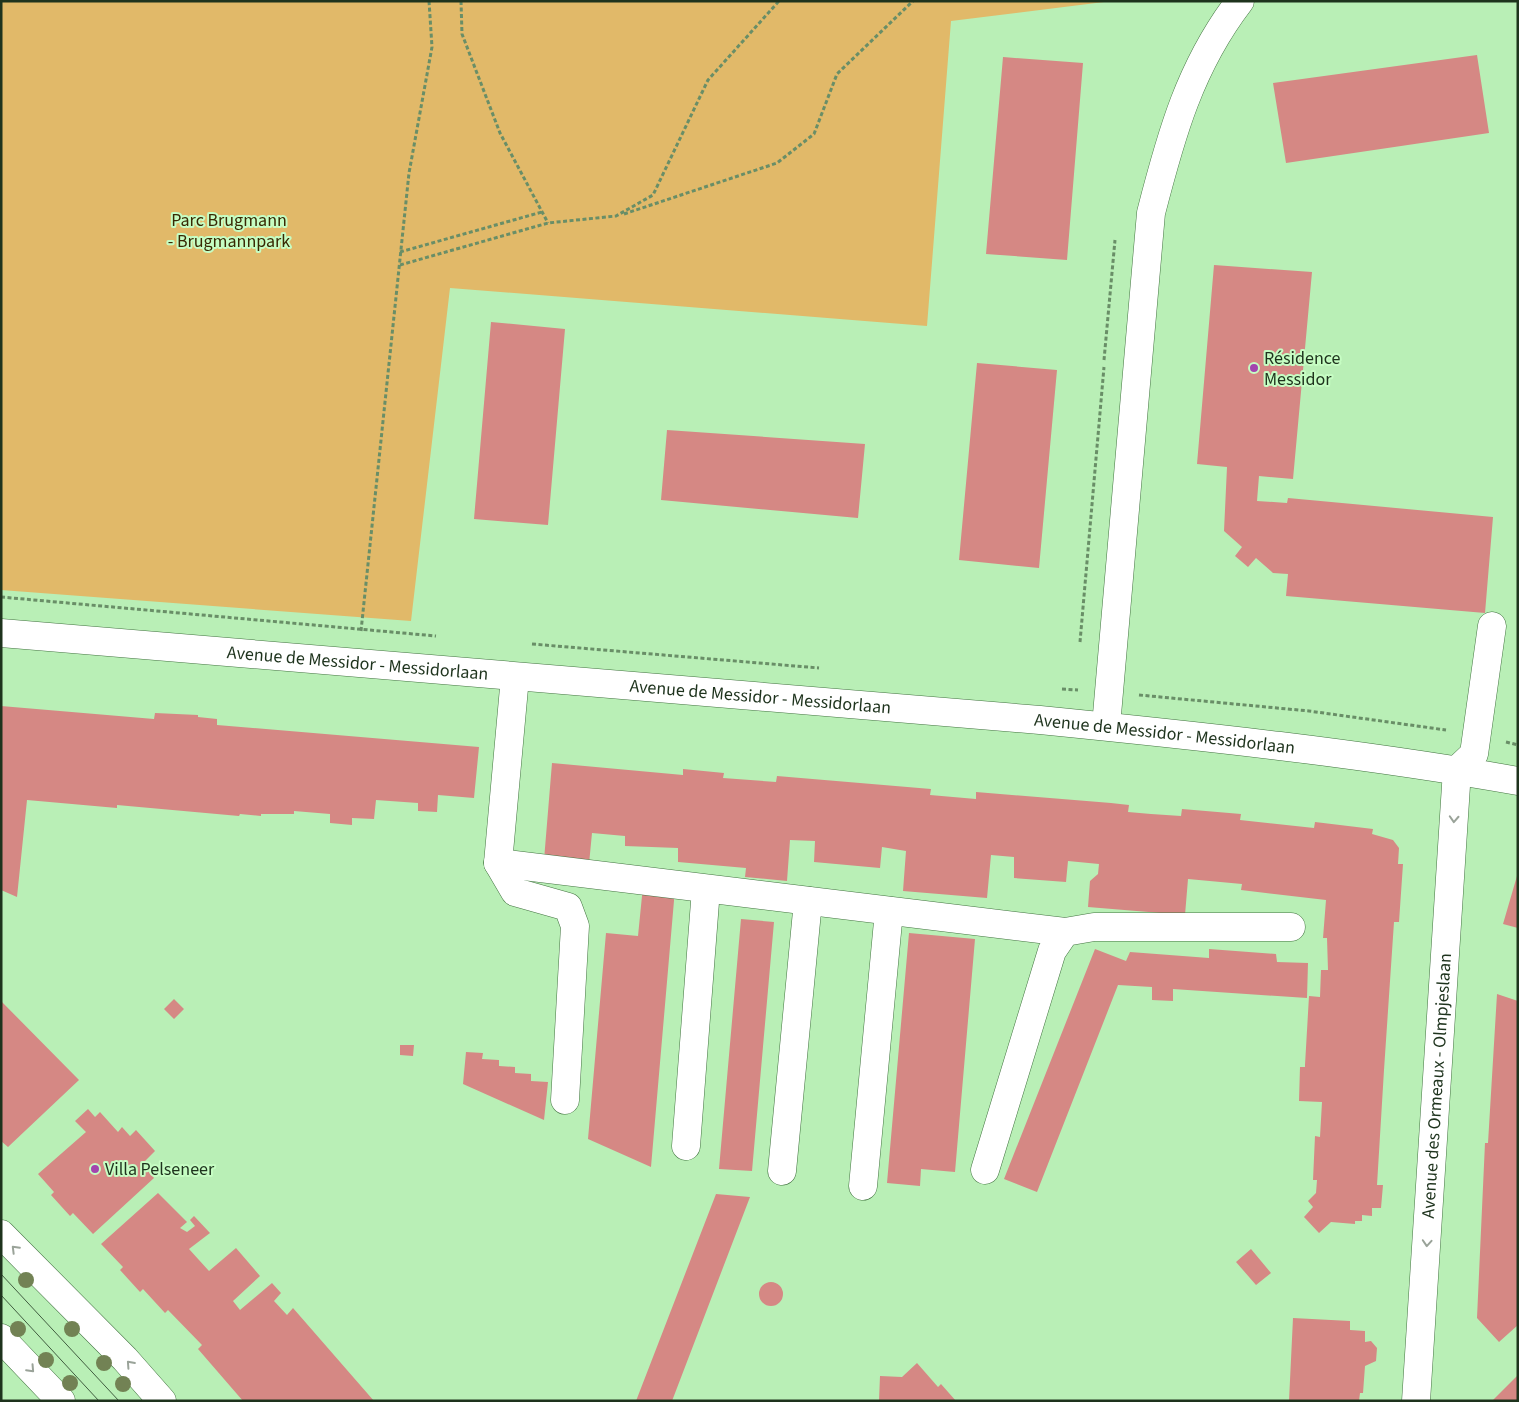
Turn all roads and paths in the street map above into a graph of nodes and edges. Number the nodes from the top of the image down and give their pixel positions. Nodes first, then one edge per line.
1 (429, 1) edge
2 (461, 1) edge
3 (779, 1) edge
4 (913, 1) edge
5 (1240, 1) edge
6 (542, 212) junction
7 (616, 216) junction
8 (548, 223) junction
9 (400, 252) junction
10 (400, 266) junction
11 (1, 597) edge
12 (1492, 626) dead end
13 (361, 629) junction
14 (1, 633) edge
15 (438, 636) dead end
16 (525, 643) dead end
17 (356, 663) junction
18 (825, 668) dead end
19 (515, 677) junction
20 (1059, 688) dead end
21 (1109, 693) junction
22 (1106, 726) junction
23 (1477, 736) junction
24 (1518, 745) edge
25 (1457, 770) junction
26 (1518, 781) edge
27 (498, 863) junction
28 (706, 889) junction
29 (808, 901) junction
30 (889, 911) junction
31 (1291, 928) dead end
32 (1066, 932) junction
33 (565, 1100) dead end
34 (686, 1146) dead end
35 (985, 1170) dead end
36 (782, 1171) dead end
37 (863, 1186) dead end
38 (1, 1234) edge
39 (1, 1338) edge
40 (61, 1401) edge
41 (162, 1401) edge
42 (1416, 1401) edge

1 - 9 path
2 - 6 path
3 - 7 path
4 - 7 path
5 - 21 street
6 - 8 path
6 - 9 path
7 - 8 path
8 - 10 path
9 - 10 path
10 - 13 path
11 - 13 path
12 - 23 street
13 - 15 path
13 - 17 path
14 - 17 street, Avenue de Messidor - Messidorlaan
16 - 18 path
17 - 19 street, Avenue de Messidor - Messidorlaan
19 - 22 street, Avenue de Messidor - Messidorlaan
19 - 27 street
20 - 21 path
21 - 22 street
21 - 23 path
22 - 25 street, Avenue de Messidor - Messidorlaan
23 - 24 path
23 - 25 street
25 - 26 street, Avenue de Messidor - Messidorlaan
25 -> 42 street, Avenue des Ormeaux - Olmpjeslaan
27 - 28 street
27 - 33 street
28 - 29 street
28 - 34 street
29 - 30 street
29 - 36 street
30 - 32 street
30 - 37 street
31 - 32 street
32 - 35 street
41 -> 38 street
39 -> 40 street

